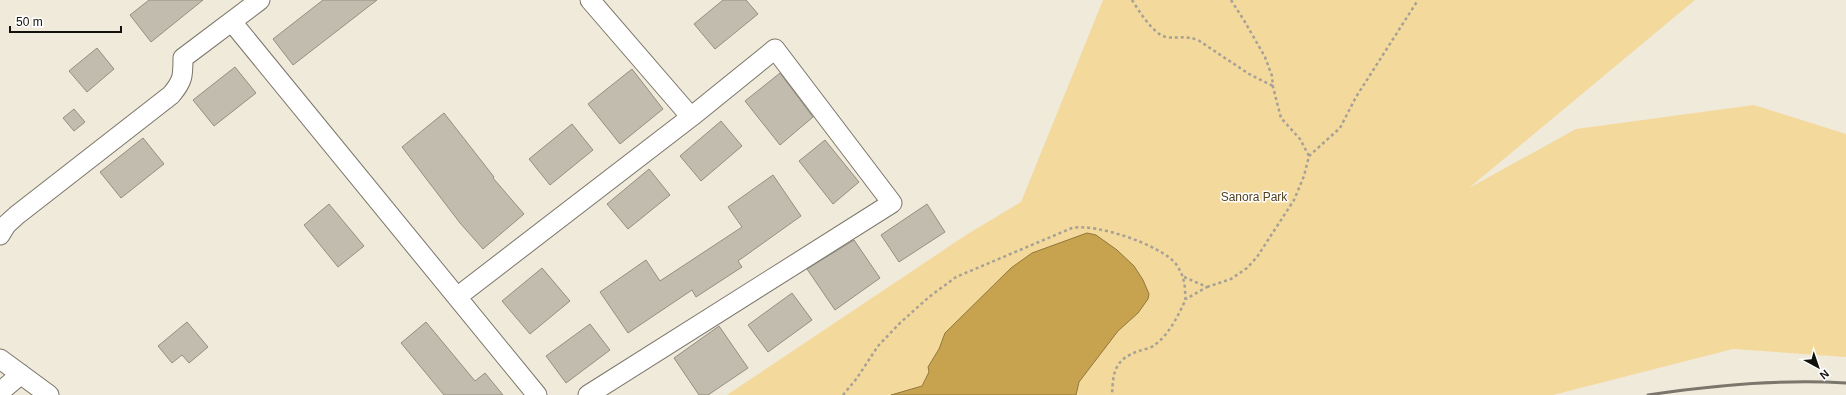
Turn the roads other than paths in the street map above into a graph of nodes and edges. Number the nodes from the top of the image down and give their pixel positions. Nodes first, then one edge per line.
1 (260, 0) edge
2 (590, 0) edge
3 (232, 22) junction
4 (691, 118) junction
5 (0, 234) edge
6 (457, 297) junction
7 (0, 359) edge
8 (21, 374) junction
9 (0, 392) edge
10 (49, 395) edge
11 (537, 395) edge
12 (588, 395) edge

1 - 3 street
2 - 4 street
3 - 5 street
3 - 6 street
4 - 6 street
4 - 12 street
6 - 11 street
7 - 8 street
8 - 9 street
8 - 10 street

